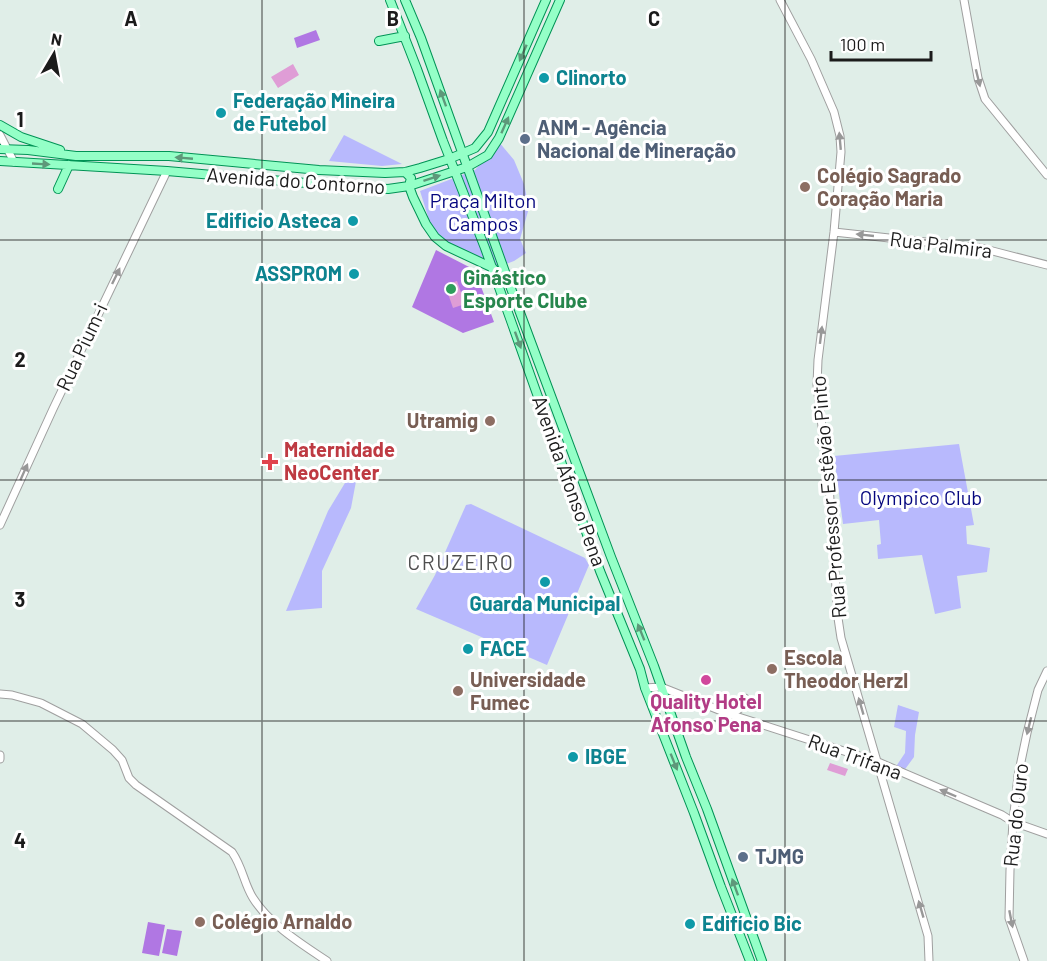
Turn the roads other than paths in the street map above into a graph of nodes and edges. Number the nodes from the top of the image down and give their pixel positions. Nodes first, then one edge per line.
1 (390, 0) edge
2 (405, 0) edge
3 (546, 0) edge
4 (560, 0) edge
5 (780, 0) edge
6 (964, 0) edge
7 (405, 36) junction
8 (379, 41) dead end
9 (0, 125) edge
10 (0, 135) edge
11 (4, 149) edge
12 (463, 153) junction
13 (76, 156) junction
14 (450, 159) junction
15 (0, 161) edge
16 (14, 162) junction
17 (69, 165) junction
18 (467, 167) junction
19 (167, 171) junction
20 (405, 172) junction
21 (455, 172) junction
22 (1047, 175) edge
23 (409, 186) junction
24 (58, 189) dead end
25 (834, 232) junction
26 (1047, 265) edge
27 (491, 266) junction
28 (509, 283) junction
29 (0, 525) edge
30 (1047, 671) edge
31 (661, 687) junction
32 (645, 688) junction
33 (0, 689) edge
34 (0, 694) edge
35 (12, 695) junction
36 (745, 698) dead end
37 (729, 714) junction
38 (0, 754) edge
39 (0, 759) edge
40 (878, 762) junction
41 (707, 809) junction
42 (694, 813) junction
43 (1013, 822) junction
44 (1047, 834) edge
45 (327, 961) edge
46 (750, 961) edge
47 (762, 961) edge
48 (929, 961) edge
49 (1024, 961) edge

1 - 7 main road, Avenida Afonso Pena
12 -> 2 main road, Avenida Afonso Pena
3 -> 12 main road, Avenida do Contorno
18 -> 4 main road, Avenida do Contorno
25 -> 5 street, Rua Professor Estêvão Pinto
6 -> 22 street
7 - 8 main road
7 - 14 main road, Avenida Afonso Pena
9 - 13 main road
10 - 11 street
11 - 13 main road, Avenida do Contorno
11 - 16 street
12 - 14 main road, Avenida do Contorno
12 - 18 main road, Avenida Afonso Pena
20 -> 13 main road, Avenida do Contorno
14 - 20 main road, Avenida do Contorno
14 - 21 main road, Avenida Afonso Pena
15 - 16 main road, Avenida do Contorno
16 -> 17 main road, Avenida do Contorno
17 - 19 main road, Avenida do Contorno
17 - 24 main road
18 - 21 main road, Avenida do Contorno
18 - 28 main road, Avenida Afonso Pena
19 - 23 main road, Avenida do Contorno
29 -> 19 street, Rua Pium-i
20 - 23 main road
23 -> 21 main road, Avenida do Contorno
21 - 27 main road, Avenida Afonso Pena
23 - 27 main road
26 -> 25 street, Rua Palmira
40 -> 25 street, Rua Professor Estêvão Pinto
27 - 28 main road
27 -> 32 main road, Avenida Afonso Pena
31 -> 28 main road, Avenida Afonso Pena
30 -> 43 street, Rua do Ouro
31 - 32 street
31 - 37 street, Rua Trifana
31 - 41 main road, Avenida Afonso Pena
32 -> 42 main road, Avenida Afonso Pena
33 - 35 street
34 - 35 street
35 - 45 street
36 - 37 street
37 - 40 street, Rua Trifana
38 - 39 street
43 -> 40 street, Rua Trifana
48 -> 40 street, Rua Professor Estêvão Pinto
41 - 42 main road
47 -> 41 main road, Avenida Afonso Pena
42 - 46 main road, Avenida Afonso Pena
43 - 44 street, Rua Trifana
43 -> 49 street, Rua do Ouro

